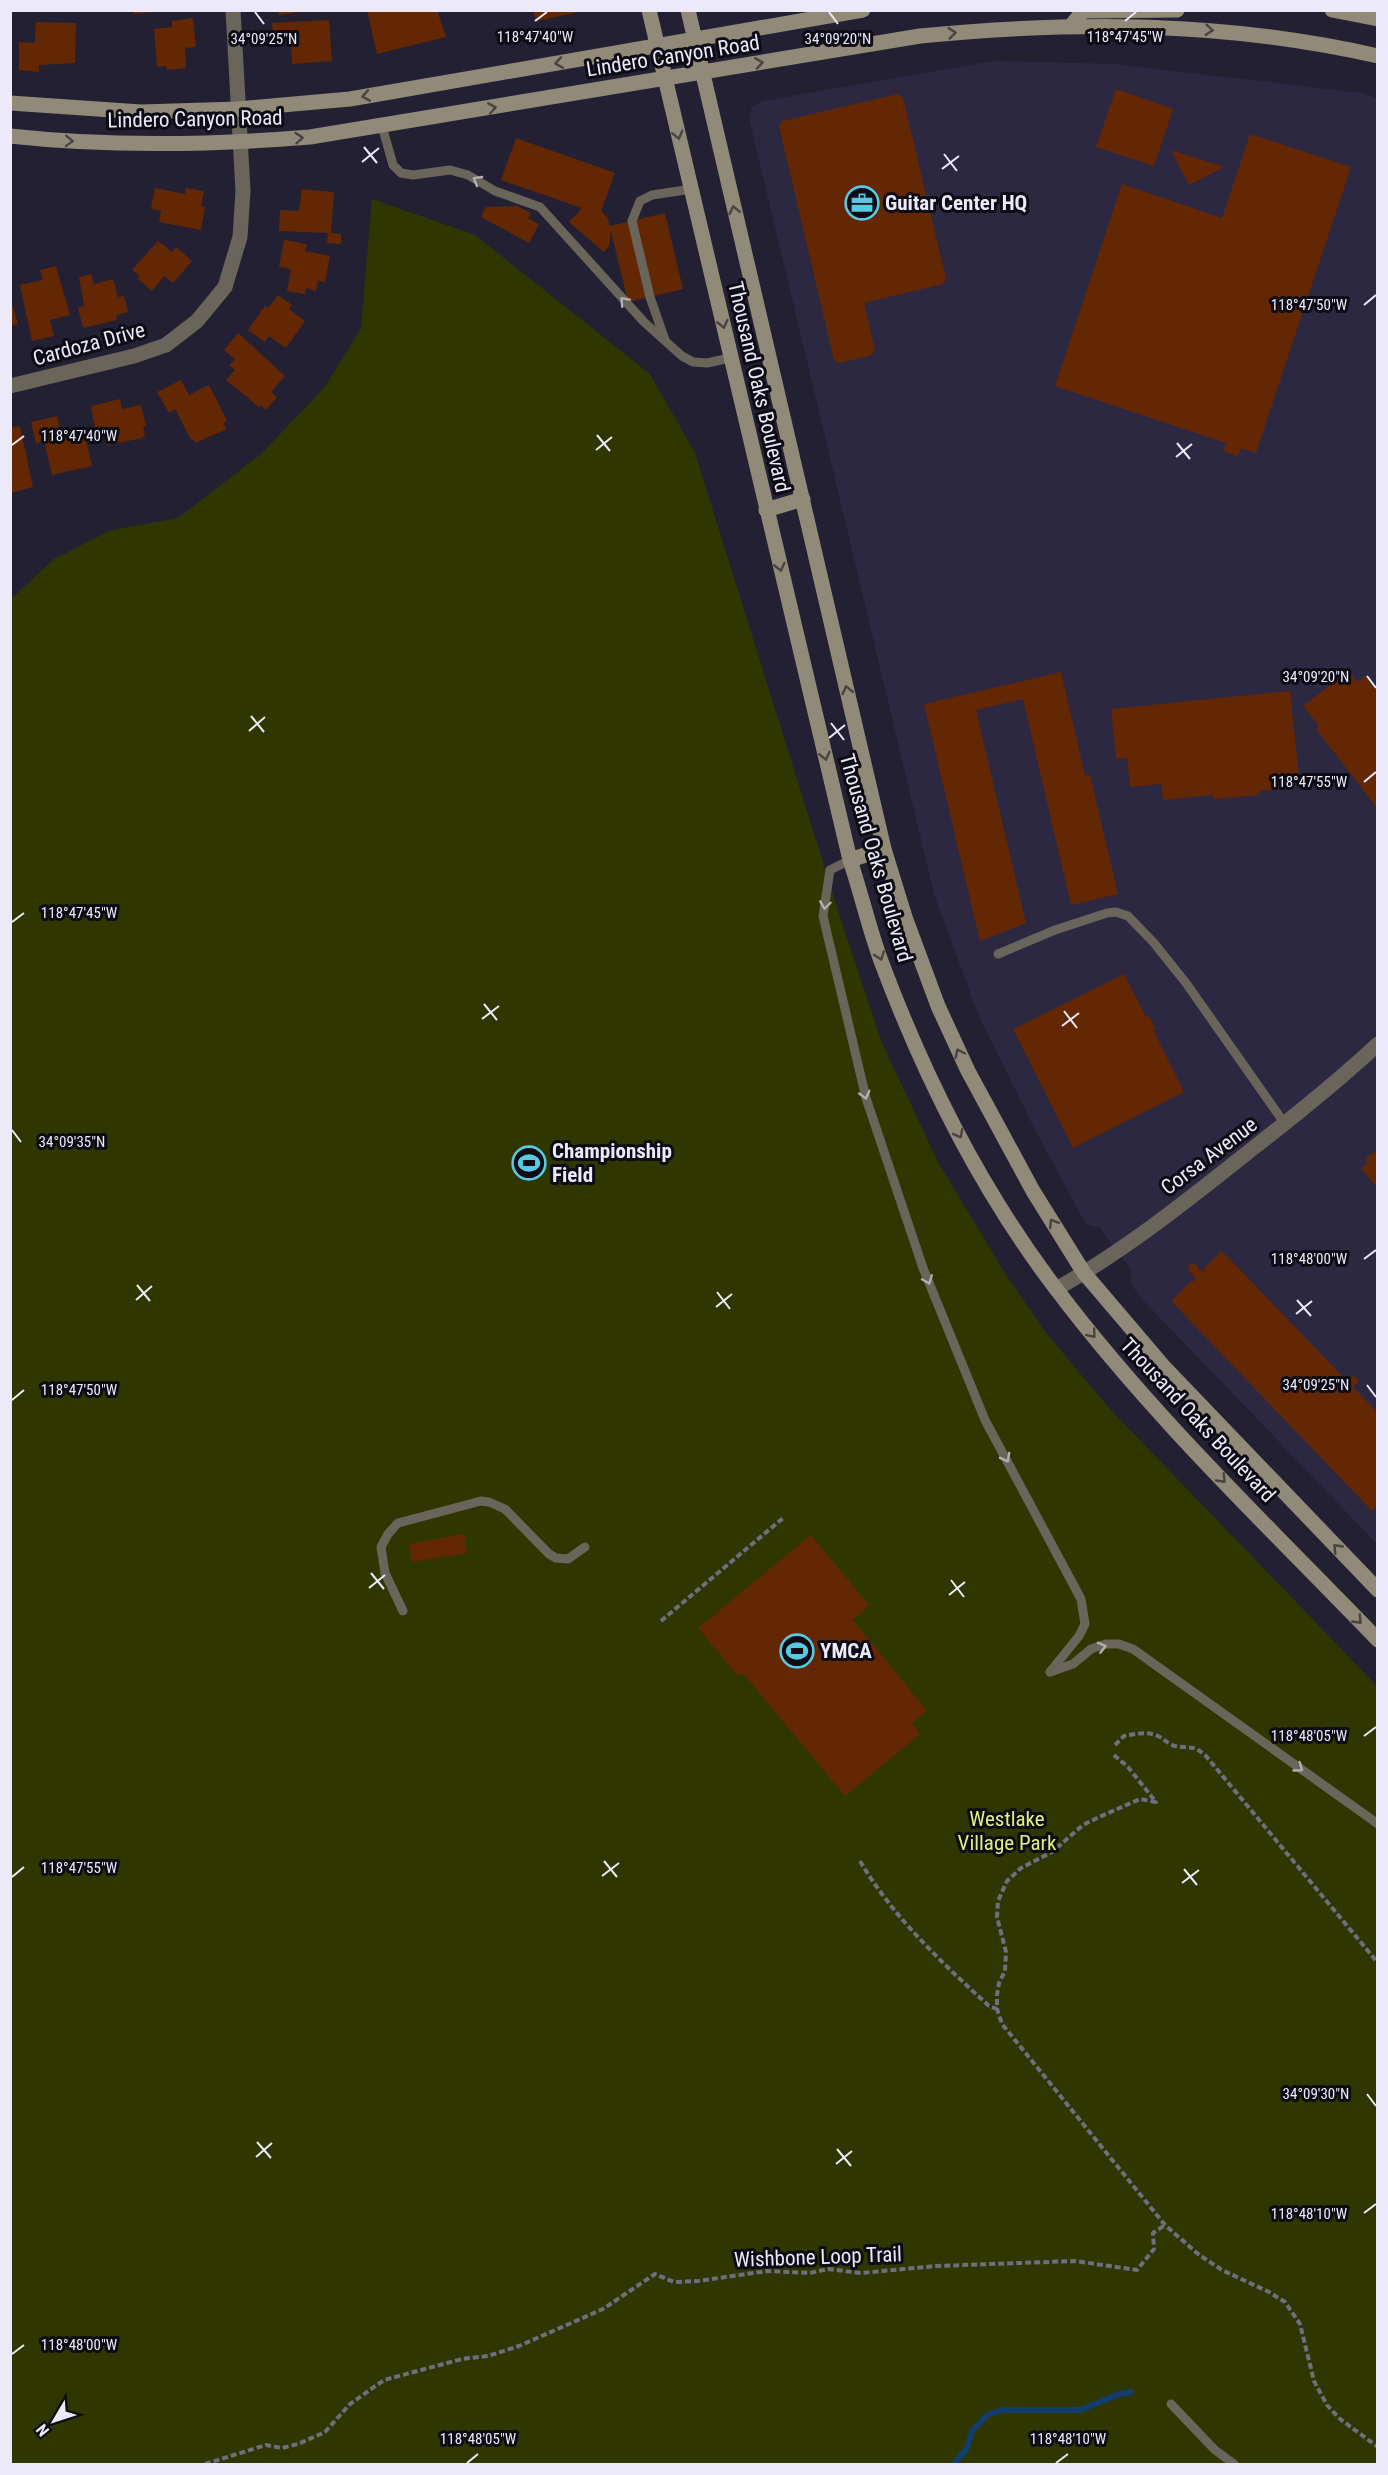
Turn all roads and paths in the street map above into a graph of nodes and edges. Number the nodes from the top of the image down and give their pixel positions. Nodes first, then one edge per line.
1 (233, 10) edge
2 (649, 10) edge
3 (688, 10) edge
4 (863, 10) edge
5 (1177, 10) edge
6 (1332, 10) edge
7 (1377, 19) edge
8 (1071, 26) junction
9 (696, 39) junction
10 (658, 46) junction
11 (1377, 56) edge
12 (701, 72) junction
13 (664, 78) junction
14 (10, 103) edge
15 (238, 109) junction
16 (382, 126) junction
17 (10, 136) edge
18 (241, 142) junction
19 (692, 189) junction
20 (666, 342) junction
21 (730, 358) junction
22 (10, 386) edge
23 (803, 499) junction
24 (766, 510) junction
25 (884, 849) junction
26 (850, 860) junction
27 (998, 954) dead end
28 (1377, 1044) edge
29 (1285, 1124) junction
30 (1084, 1273) junction
31 (1056, 1289) junction
32 (783, 1518) dead end
33 (585, 1547) dead end
34 (1377, 1590) edge
35 (403, 1611) dead end
36 (661, 1621) dead end
37 (1377, 1640) edge
38 (1115, 1745) dead end
39 (1114, 1755) dead end
40 (1377, 1824) edge
41 (860, 1861) dead end
42 (1377, 1963) edge
43 (997, 2008) junction
44 (1165, 2225) junction
45 (1171, 2404) dead end
46 (1377, 2447) edge
47 (205, 2464) edge
48 (1234, 2464) edge

1 - 15 street, Cardoza Drive
2 - 10 main road, Thousand Oaks Boulevard
3 - 9 main road, Thousand Oaks Boulevard
4 - 9 main road, Lindero Canyon Road
5 - 8 main road
6 - 7 main road
8 -> 11 main road, Lindero Canyon Road
12 -> 8 main road, Lindero Canyon Road
9 - 10 main road, Lindero Canyon Road
9 - 12 main road, Thousand Oaks Boulevard
10 - 13 main road, Thousand Oaks Boulevard
10 -> 15 main road, Lindero Canyon Road
12 - 13 main road, Lindero Canyon Road
23 -> 12 main road, Thousand Oaks Boulevard
16 -> 13 main road, Lindero Canyon Road
13 -> 19 main road, Thousand Oaks Boulevard
14 - 15 main road, Lindero Canyon Road
15 - 18 street, Cardoza Drive
18 -> 16 main road, Lindero Canyon Road
20 -> 16 lane
17 -> 18 main road, Lindero Canyon Road
18 - 22 street, Cardoza Drive
19 - 20 lane
19 -> 21 main road, Thousand Oaks Boulevard
20 - 21 lane
21 - 24 main road, Thousand Oaks Boulevard
23 - 24 main road
25 -> 23 main road, Thousand Oaks Boulevard
24 -> 26 main road, Thousand Oaks Boulevard
25 - 26 main road
30 -> 25 main road, Thousand Oaks Boulevard
26 -> 31 main road, Thousand Oaks Boulevard
26 -> 40 lane
27 - 29 lane
28 - 29 street, Corsa Avenue
29 - 30 street, Corsa Avenue
30 - 31 street, Corsa Avenue
34 -> 30 main road, Thousand Oaks Boulevard
31 -> 37 main road, Thousand Oaks Boulevard
32 - 36 path
33 - 35 lane
38 - 42 path
39 - 43 path
41 - 43 path
43 - 44 path
44 - 46 path
44 - 47 path, Wishbone Loop Trail
45 - 48 lane

